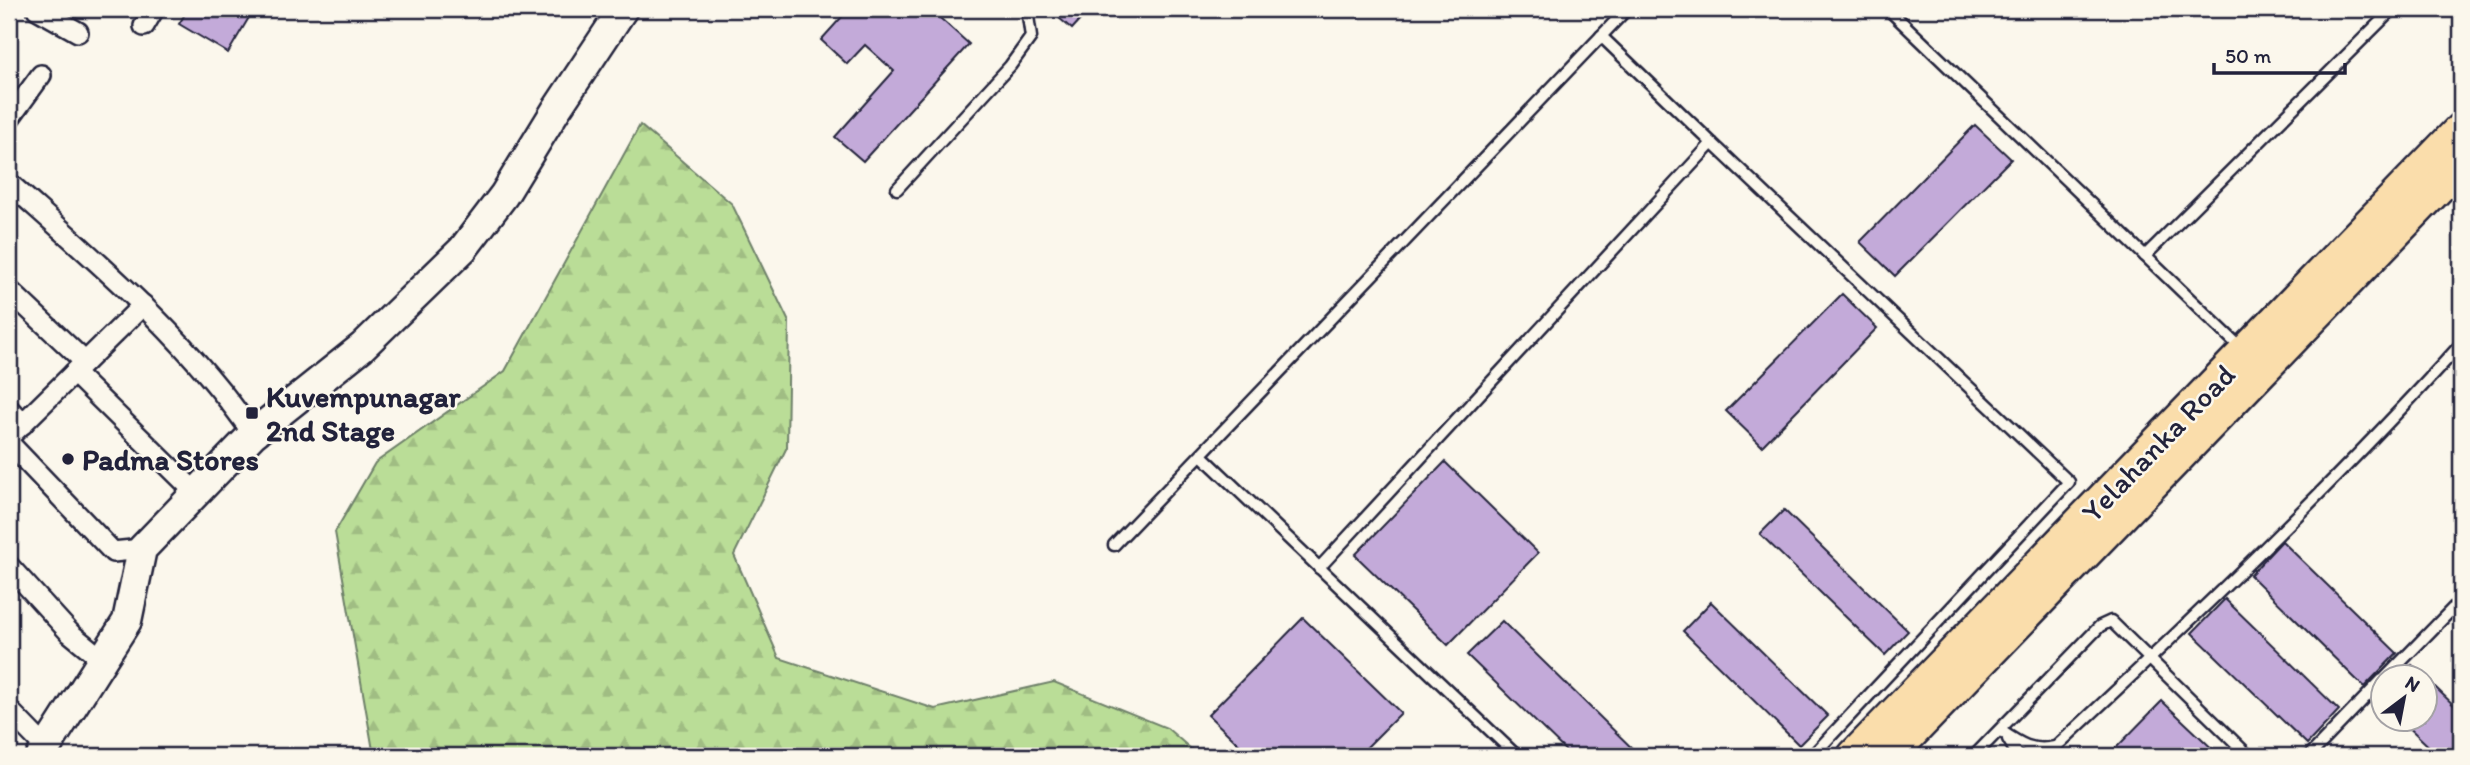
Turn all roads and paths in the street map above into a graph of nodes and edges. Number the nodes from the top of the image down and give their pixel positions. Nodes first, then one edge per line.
1 (37, 9) edge
2 (624, 9) edge
3 (1027, 9) edge
4 (1627, 9) edge
5 (1888, 9) edge
6 (2393, 9) edge
7 (78, 32) dead end
8 (1601, 36) junction
9 (41, 75) dead end
10 (9, 119) edge
11 (2461, 129) edge
12 (1713, 143) junction
13 (2461, 164) edge
14 (9, 183) edge
15 (897, 189) dead end
16 (2145, 256) junction
17 (9, 290) edge
18 (143, 305) junction
19 (2461, 344) edge
20 (2245, 352) junction
21 (79, 368) junction
22 (9, 409) edge
23 (16, 430) edge
24 (253, 434) junction
25 (9, 443) edge
26 (1201, 455) junction
27 (196, 493) junction
28 (1114, 545) dead end
29 (142, 549) junction
30 (9, 566) edge
31 (1319, 568) junction
32 (2461, 600) edge
33 (2152, 658) junction
34 (103, 660) junction
35 (2399, 664) edge
36 (2368, 695) edge
37 (9, 710) edge
38 (2001, 731) junction
39 (2056, 747) junction
40 (43, 752) edge
41 (1517, 756) edge
42 (1812, 756) edge
43 (1854, 756) edge
44 (1889, 756) edge
45 (1974, 756) edge
46 (2018, 756) edge
47 (2046, 756) edge
48 (2249, 756) edge
49 (2309, 756) edge

1 - 7 street
2 - 24 street
3 - 15 lane
4 - 8 lane
5 - 16 lane
6 - 16 lane
8 - 12 lane
8 - 26 lane
9 - 10 street
11 - 20 main road, Yelahanka Road
12 - 31 lane
12 - 42 lane
13 - 44 main road, Yelahanka Road
14 - 18 street
16 - 20 lane
17 - 21 street
18 - 21 street
18 - 24 street
19 - 33 lane
20 - 43 main road, Yelahanka Road
21 - 23 street
21 - 27 street
22 - 23 street
24 - 27 street
25 - 29 street
26 - 28 lane
26 - 31 lane
27 - 29 street
29 - 34 street
30 - 34 street
31 - 41 lane
32 - 35 lane
33 - 38 lane
33 - 39 lane
33 - 48 lane
34 - 40 street
36 - 49 lane
37 - 40 street
38 - 39 lane
38 - 45 lane
38 - 46 lane
39 - 47 lane

